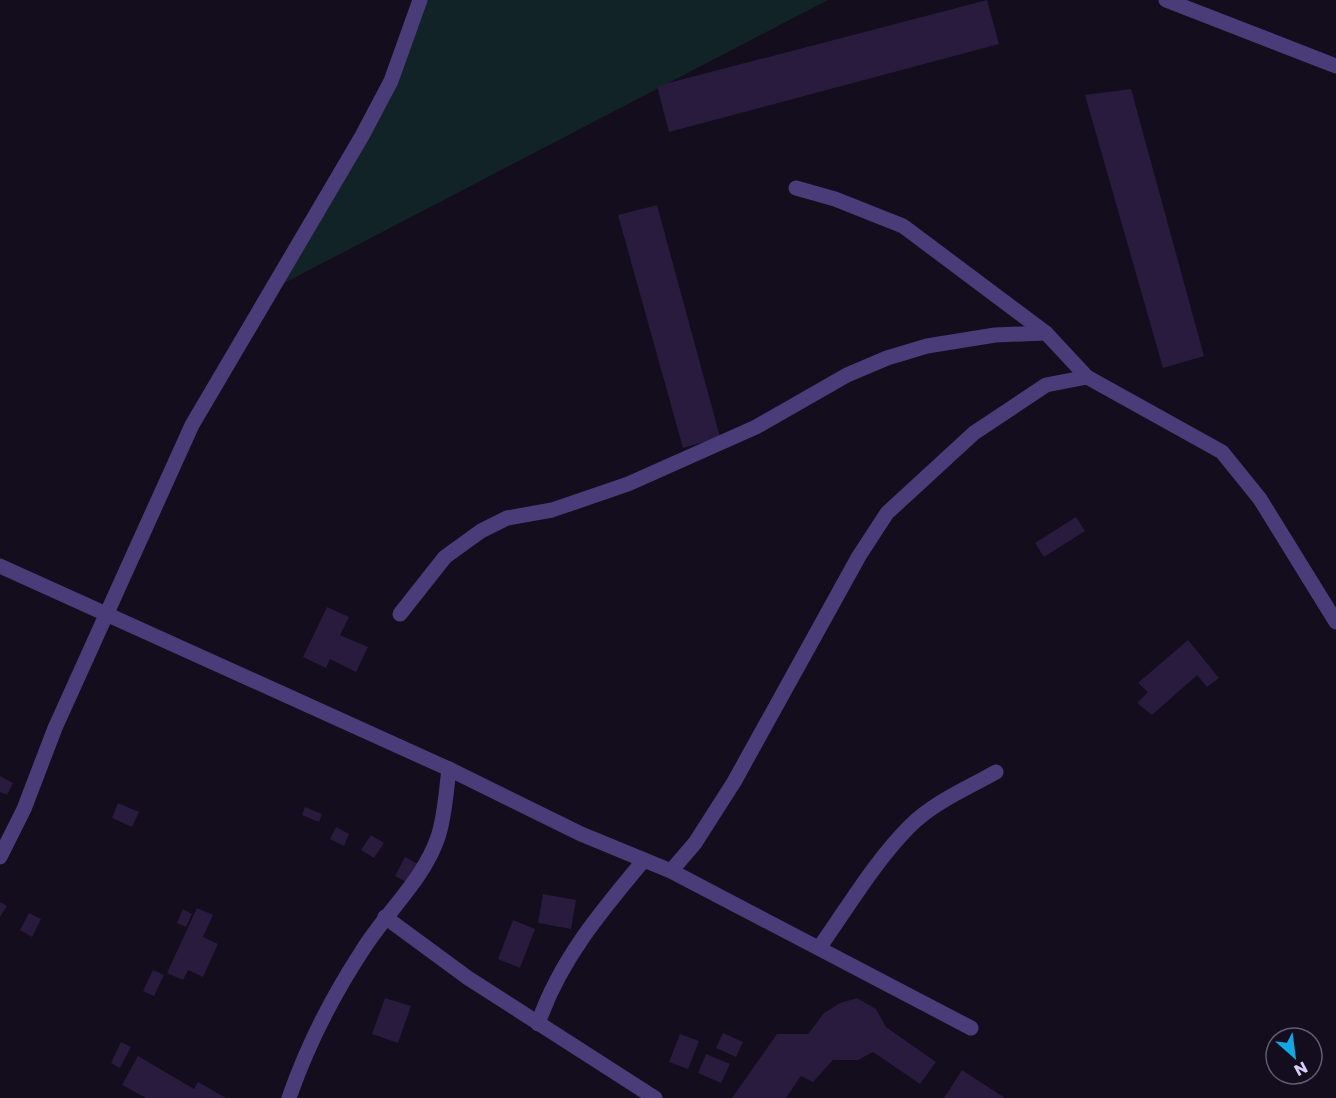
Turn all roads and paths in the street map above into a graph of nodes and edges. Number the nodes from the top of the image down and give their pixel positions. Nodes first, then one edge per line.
1 (420, 0) edge
2 (1166, 0) edge
3 (1336, 66) edge
4 (796, 188) dead end
5 (1047, 333) junction
6 (1087, 377) junction
7 (0, 566) edge
8 (400, 614) dead end
9 (105, 615) junction
10 (1336, 622) edge
11 (449, 769) junction
12 (996, 772) dead end
13 (0, 857) edge
14 (644, 860) junction
15 (672, 871) junction
16 (385, 917) junction
17 (819, 948) junction
18 (538, 1024) junction
19 (971, 1028) dead end
20 (289, 1098) edge
21 (655, 1098) edge

1 - 9 street
2 - 3 street
4 - 5 street
5 - 6 street
5 - 8 street
6 - 10 street
6 - 15 street
7 - 9 street
9 - 11 street
9 - 13 street
11 - 14 street
11 - 16 street
12 - 17 street
14 - 15 street
14 - 18 street
15 - 17 street
16 - 18 street
16 - 20 street
17 - 19 street
18 - 21 street

